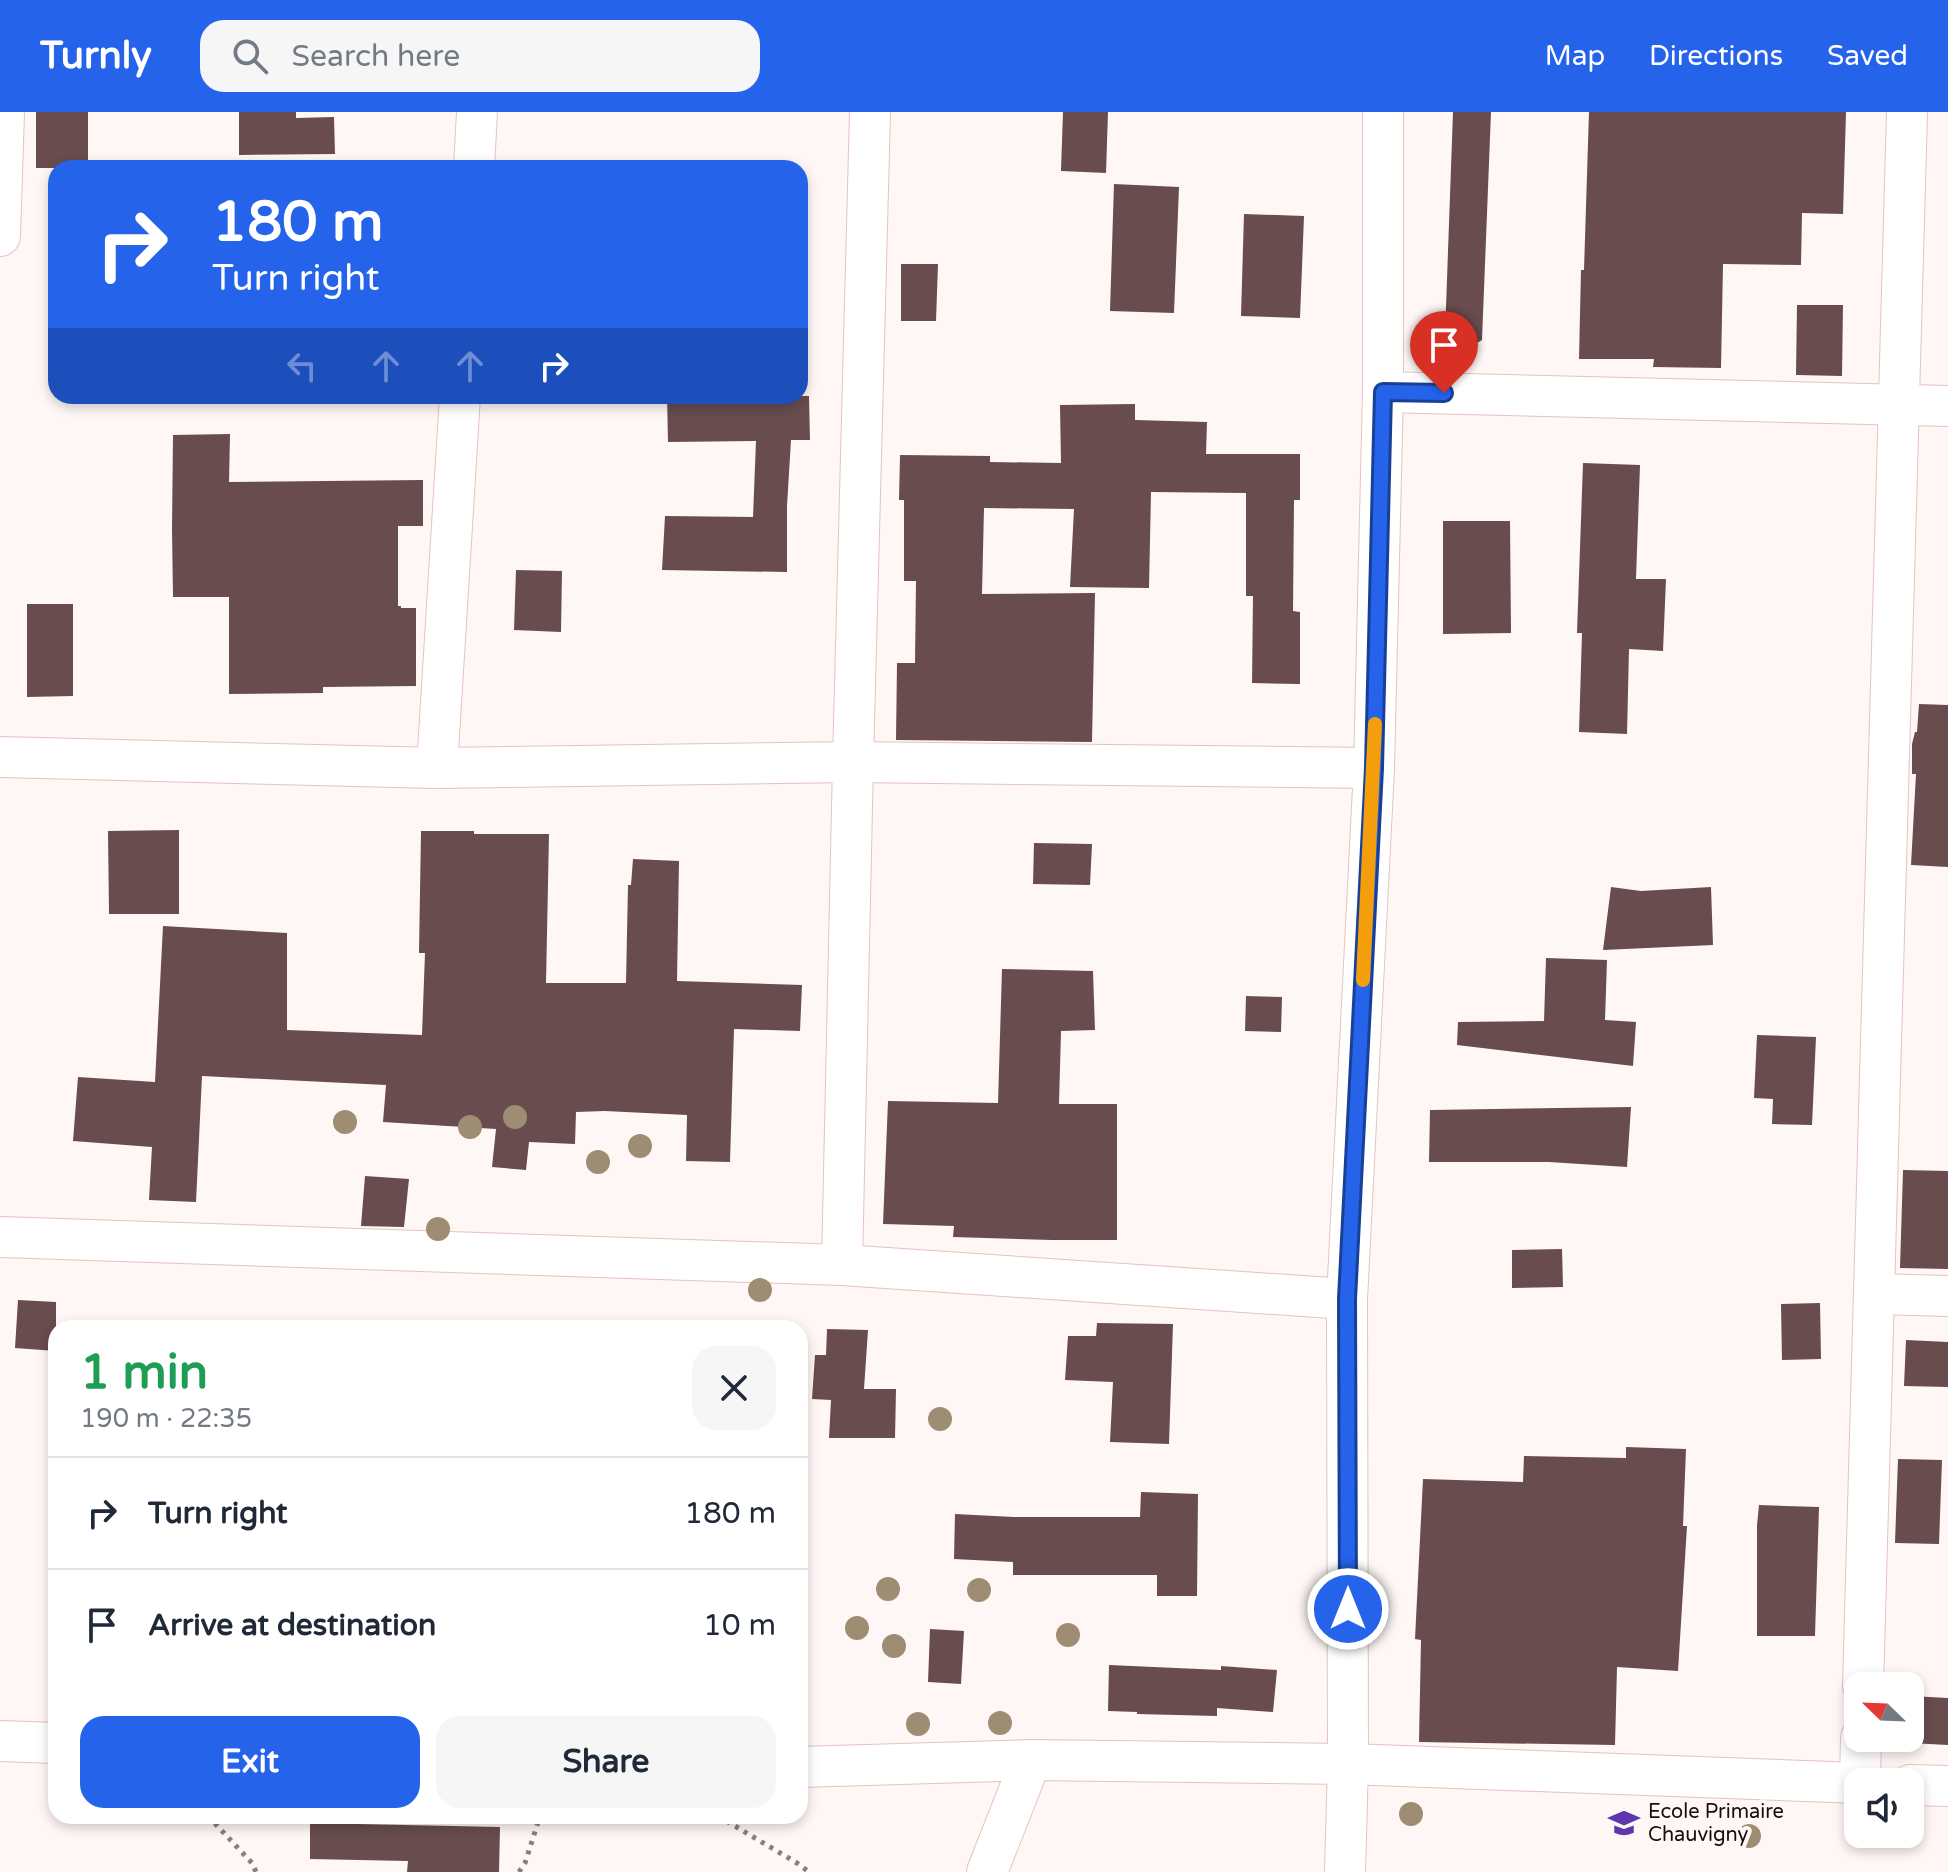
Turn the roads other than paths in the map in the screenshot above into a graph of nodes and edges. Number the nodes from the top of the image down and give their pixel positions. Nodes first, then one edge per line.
1 (4, 112) edge
2 (477, 112) edge
3 (870, 112) edge
4 (1383, 112) edge
5 (1907, 112) edge
6 (474, 160) edge
7 (0, 236) edge
8 (1383, 392) junction
9 (460, 404) edge
10 (1899, 404) junction
11 (1948, 406) edge
12 (0, 757) edge
13 (853, 762) junction
14 (437, 768) junction
15 (1374, 768) junction
16 (0, 1237) edge
17 (842, 1265) junction
18 (1874, 1294) junction
19 (1948, 1296) edge
20 (1347, 1299) junction
21 (1863, 1672) edge
22 (0, 1741) edge
23 (48, 1743) edge
24 (1031, 1760) junction
25 (1348, 1764) junction
26 (808, 1767) edge
27 (1844, 1782) edge
28 (1924, 1785) edge
29 (1948, 1786) edge
30 (987, 1872) edge
31 (1345, 1872) edge

1 - 7 street
2 - 6 street
3 - 13 street
4 - 8 street
5 - 10 street
8 - 10 street
8 - 15 street
9 - 14 street
10 - 11 street
10 - 18 street
12 - 14 street
13 - 14 street
13 - 15 street
13 - 17 street
15 - 20 street
16 - 17 street
17 - 20 street
18 - 19 street
18 - 21 street
20 - 25 street
22 - 23 street
24 - 25 street
24 - 26 street
24 - 30 street
25 - 27 street
25 - 31 street
28 - 29 street

